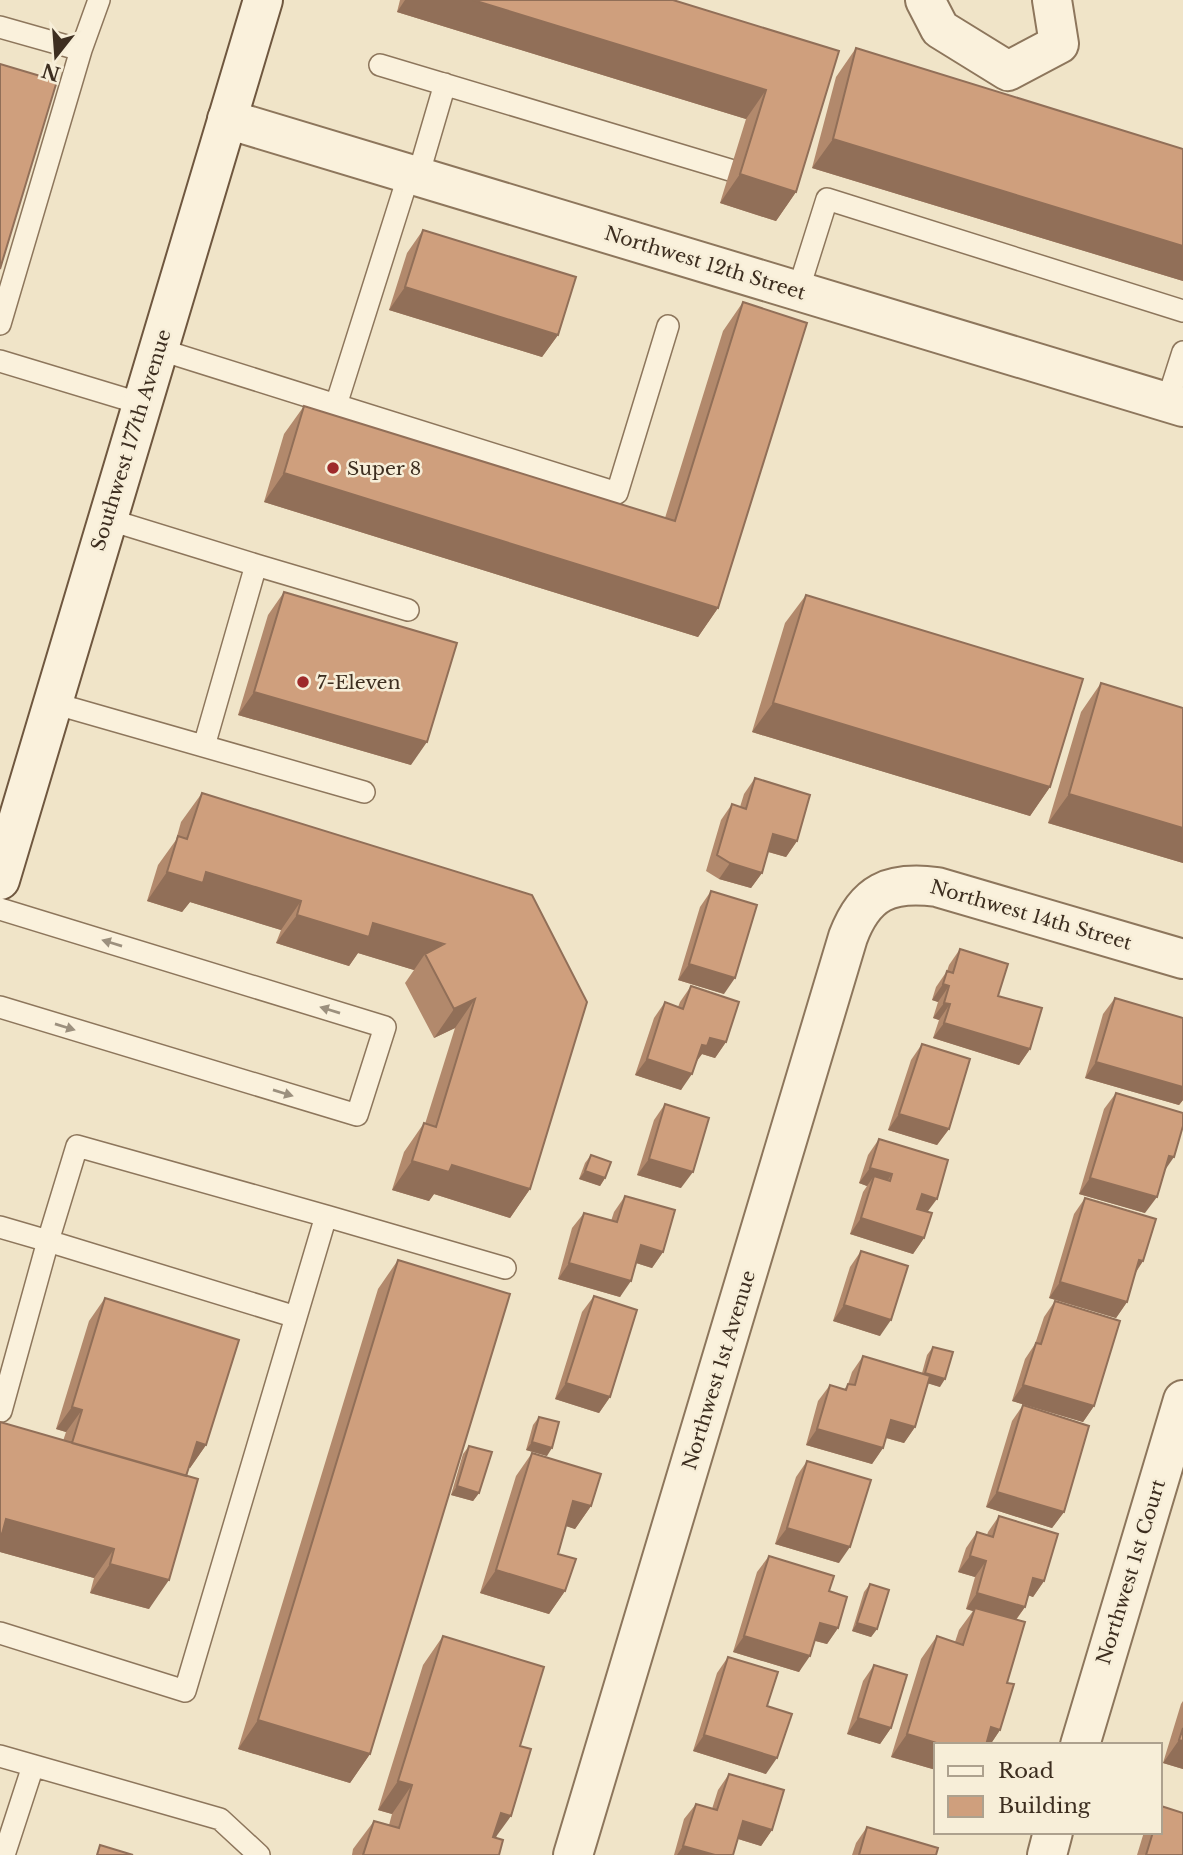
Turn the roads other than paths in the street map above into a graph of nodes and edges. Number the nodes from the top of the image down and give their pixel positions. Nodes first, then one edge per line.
1 (99, 0) edge
2 (263, 0) edge
3 (925, 0) edge
4 (1052, 0) edge
5 (0, 27) edge
6 (81, 50) junction
7 (380, 65) dead end
8 (445, 84) junction
9 (227, 119) junction
10 (730, 170) dead end
11 (414, 175) junction
12 (798, 291) junction
13 (1183, 311) edge
14 (0, 324) edge
15 (668, 326) dead end
16 (158, 349) junction
17 (1183, 352) edge
18 (0, 361) edge
19 (142, 404) junction
20 (1175, 404) edge
21 (336, 405) junction
22 (107, 519) junction
23 (256, 565) junction
24 (408, 610) dead end
25 (53, 703) junction
26 (204, 746) junction
27 (364, 792) dead end
28 (0, 880) edge
29 (878, 893) joint
30 (0, 909) edge
31 (1183, 959) edge
32 (0, 1007) edge
33 (326, 1216) junction
34 (0, 1227) edge
35 (48, 1241) junction
36 (505, 1268) dead end
37 (296, 1317) junction
38 (1183, 1400) edge
39 (1, 1411) edge
40 (0, 1633) edge
41 (1081, 1743) edge
42 (0, 1756) edge
43 (33, 1766) junction
44 (1052, 1834) edge
45 (4, 1855) edge
46 (259, 1855) edge
47 (573, 1855) edge
48 (1047, 1855) edge

1 - 6 lane
2 - 9 street, Southwest 177th Avenue
3 - 4 street
5 - 6 lane
6 - 14 lane
7 - 8 lane
8 - 10 lane
8 - 11 lane
9 - 11 street, Northwest 12th Street
9 - 16 street, Southwest 177th Avenue
11 - 12 street, Northwest 12th Street
11 - 21 lane
12 - 13 lane
12 - 20 street, Northwest 12th Street
15 - 21 lane
16 - 19 street, Southwest 177th Avenue
16 - 21 lane
17 - 20 lane
18 - 19 lane
19 - 22 street, Southwest 177th Avenue
22 - 23 lane
22 - 25 street, Southwest 177th Avenue
23 - 24 lane
23 - 26 lane
25 - 26 lane
25 - 28 street, Southwest 177th Avenue
26 - 27 lane
29 - 31 street, Northwest 14th Street
29 - 47 street, Northwest 1st Avenue
32 -> 30 lane
33 - 35 lane
33 - 36 lane
33 - 37 lane
34 - 35 lane
35 - 37 lane
35 - 39 lane
37 - 40 lane
38 - 41 street, Northwest 1st Court
42 - 43 lane
43 - 45 lane
43 - 46 lane
44 - 48 street

